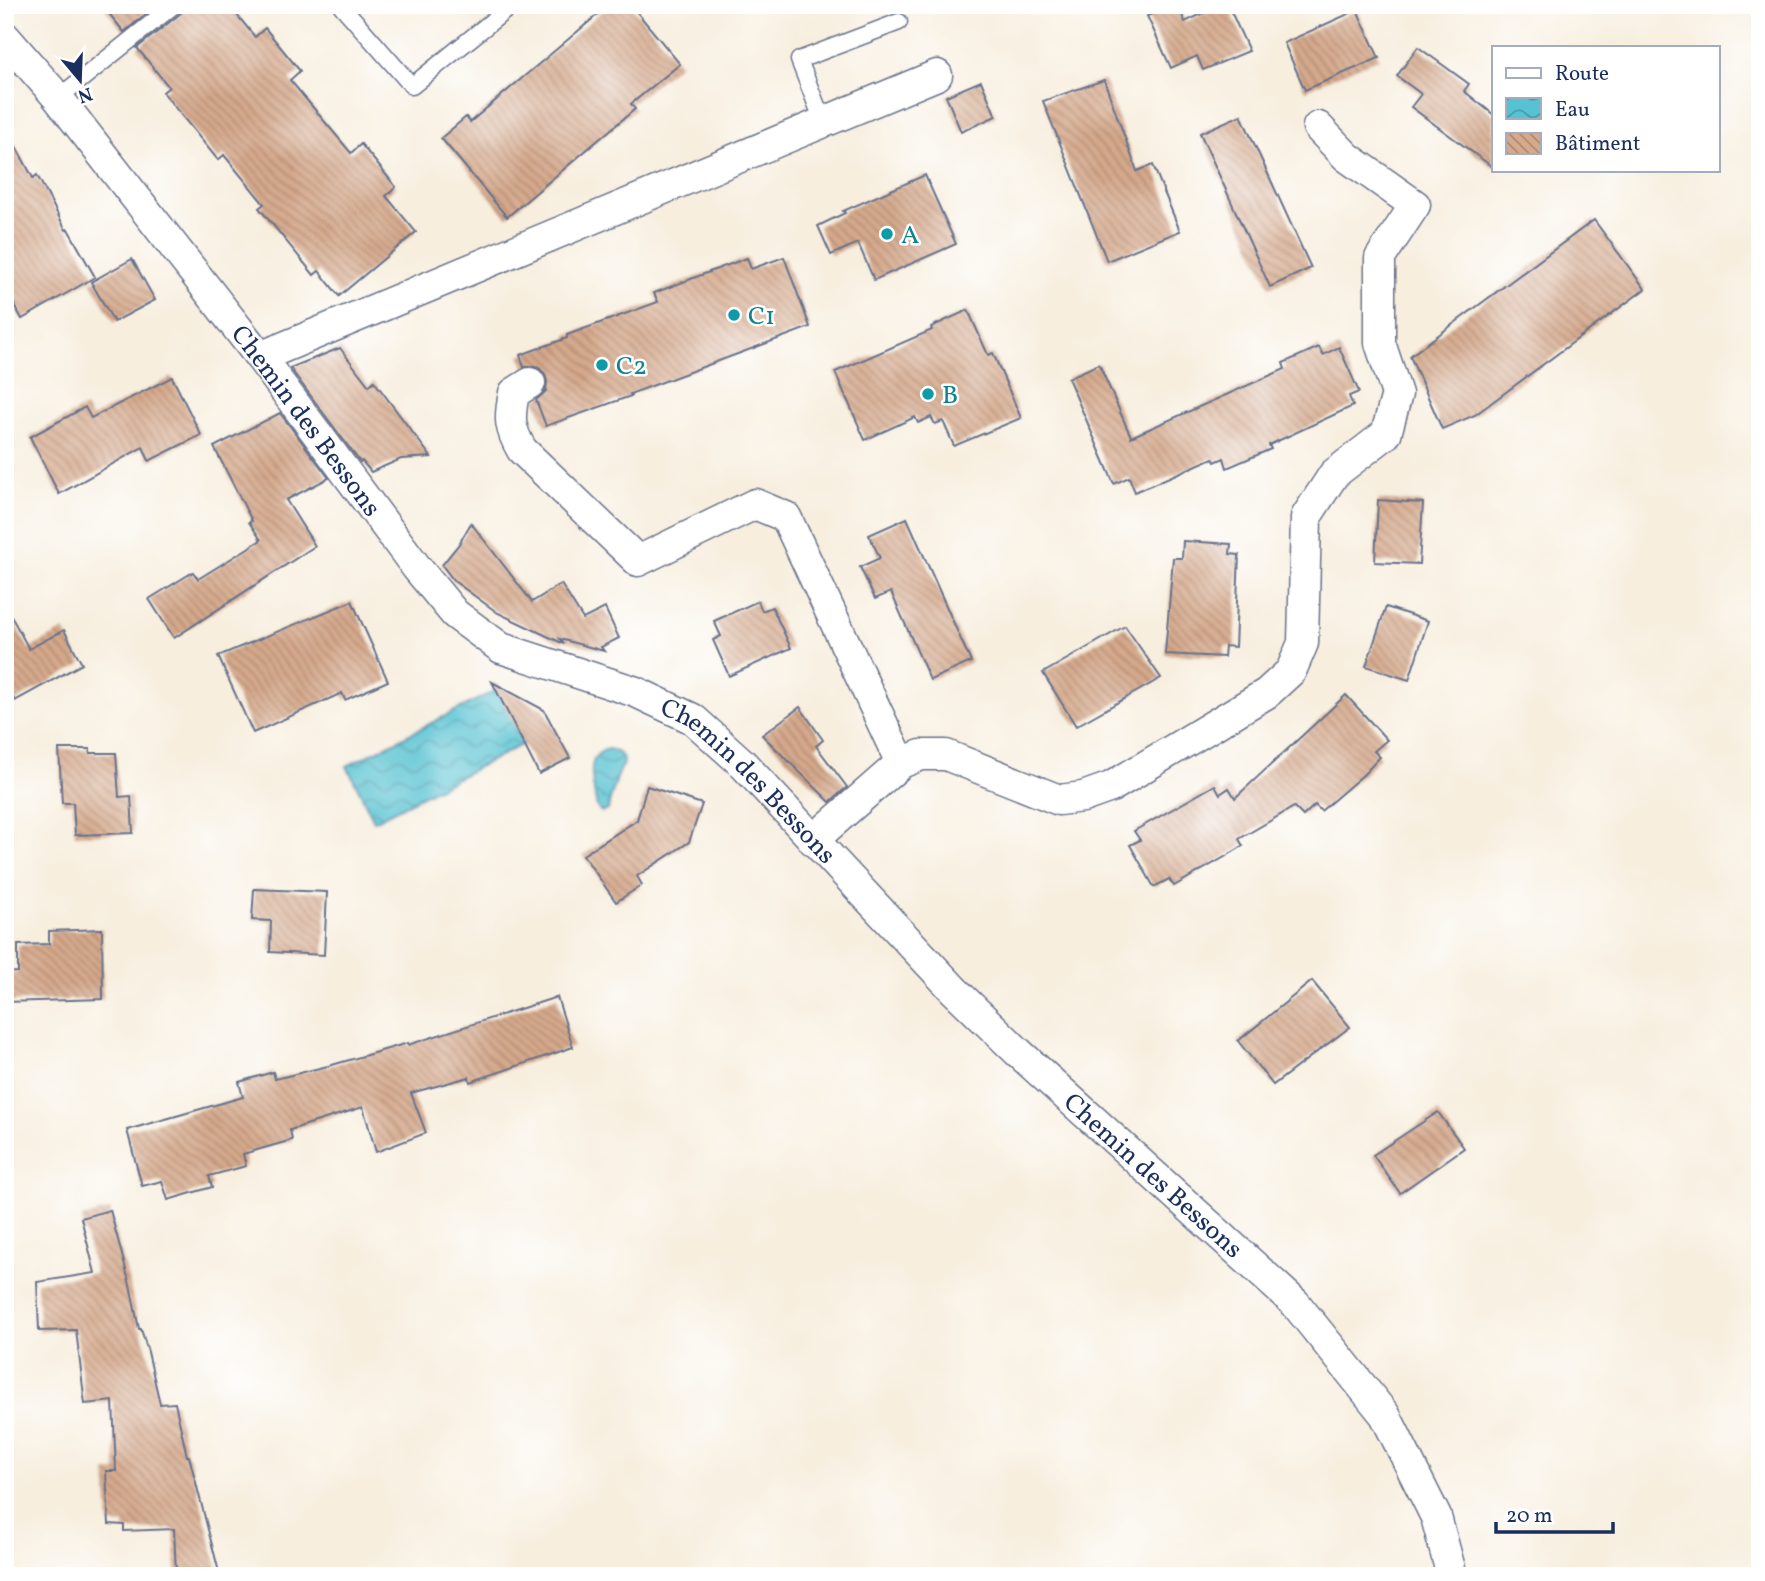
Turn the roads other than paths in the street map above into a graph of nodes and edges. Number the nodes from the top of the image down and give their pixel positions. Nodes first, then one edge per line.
1 (174, 5) edge
2 (341, 5) edge
3 (512, 5) edge
4 (899, 22) dead end
5 (5, 37) edge
6 (937, 75) dead end
7 (58, 98) junction
8 (824, 124) junction
9 (1318, 127) dead end
10 (260, 357) junction
11 (530, 383) dead end
12 (901, 764) junction
13 (813, 840) junction
14 (1452, 1576) edge

1 - 7 lane
2 - 3 lane
4 - 8 lane
5 - 7 street, Chemin des Bessons
6 - 8 street
7 - 10 street, Chemin des Bessons
8 - 10 street
9 - 12 street
10 - 13 street, Chemin des Bessons
11 - 12 street
12 - 13 street
13 - 14 street, Chemin des Bessons

